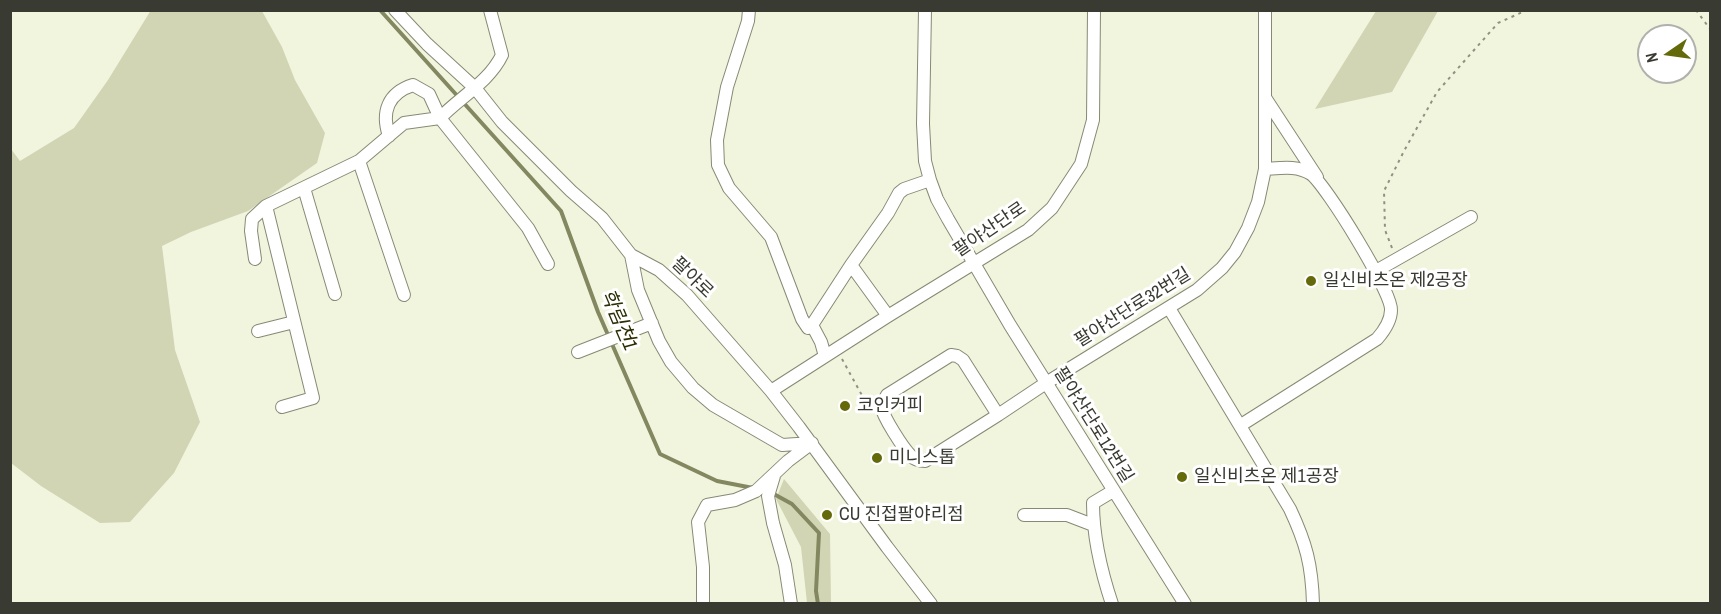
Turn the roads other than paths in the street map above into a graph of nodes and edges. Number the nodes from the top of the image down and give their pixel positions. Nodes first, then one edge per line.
1 (395, 10) edge
2 (490, 10) edge
3 (749, 10) edge
4 (925, 10) edge
5 (1094, 10) edge
6 (1265, 10) edge
7 (472, 91) junction
8 (1266, 98) junction
9 (444, 114) junction
10 (389, 136) junction
11 (359, 161) junction
12 (1265, 169) junction
13 (930, 180) junction
14 (1323, 186) junction
15 (304, 188) junction
16 (266, 206) junction
17 (1471, 217) dead end
18 (631, 255) junction
19 (255, 259) dead end
20 (548, 264) dead end
21 (974, 264) junction
22 (851, 266) junction
23 (1376, 272) junction
24 (335, 294) dead end
25 (404, 295) dead end
26 (1169, 308) junction
27 (888, 316) junction
28 (294, 322) junction
29 (652, 323) junction
30 (812, 326) junction
31 (258, 331) dead end
32 (584, 350) dead end
33 (825, 356) junction
34 (1046, 383) junction
35 (771, 392) junction
36 (282, 407) dead end
37 (998, 415) junction
38 (1241, 424) junction
39 (812, 443) junction
40 (1113, 491) junction
41 (762, 494) junction
42 (1024, 515) dead end
43 (1093, 525) junction
44 (704, 603) edge
45 (791, 603) edge
46 (931, 603) edge
47 (1112, 603) edge
48 (1185, 603) edge
49 (1312, 603) edge

1 - 7 street, 팔야로
2 - 7 street
3 - 30 street
4 - 13 street, 팔야산단로12번길
5 - 21 street, 팔야산단로
6 - 8 street, 팔야산단로32번길
7 - 9 street
7 - 18 street, 팔야로
8 - 12 street, 팔야산단로32번길
8 - 14 street
9 - 10 street
9 - 10 street
9 - 20 street
10 - 11 street
11 - 15 street
11 - 25 street
12 - 14 street
12 - 26 street, 팔야산단로32번길
13 - 21 street, 팔야산단로12번길
13 - 22 street
14 - 23 street
15 - 16 street
15 - 24 street
16 - 19 street
16 - 28 street
17 - 23 street
18 - 29 street
18 - 35 street, 팔야로
21 - 27 street, 팔야산단로
21 - 34 street, 팔야산단로12번길
22 - 27 street
22 - 30 street
23 - 38 street
26 - 34 street, 팔야산단로32번길
26 - 38 street
27 - 33 street, 팔야산단로
28 - 31 street
28 - 36 street
29 - 32 street
29 - 39 street
30 - 33 street
33 - 35 street, 팔야산단로
34 - 37 street, 팔야산단로32번길
34 - 40 street, 팔야산단로12번길
35 - 39 street, 팔야로
37 - 37 street, 팔야산단로32번길
38 - 49 street
39 - 41 street
39 - 46 street, 팔야로
40 - 43 street
40 - 48 street, 팔야산단로12번길
41 - 44 street
41 - 45 street
42 - 43 street
43 - 47 street

